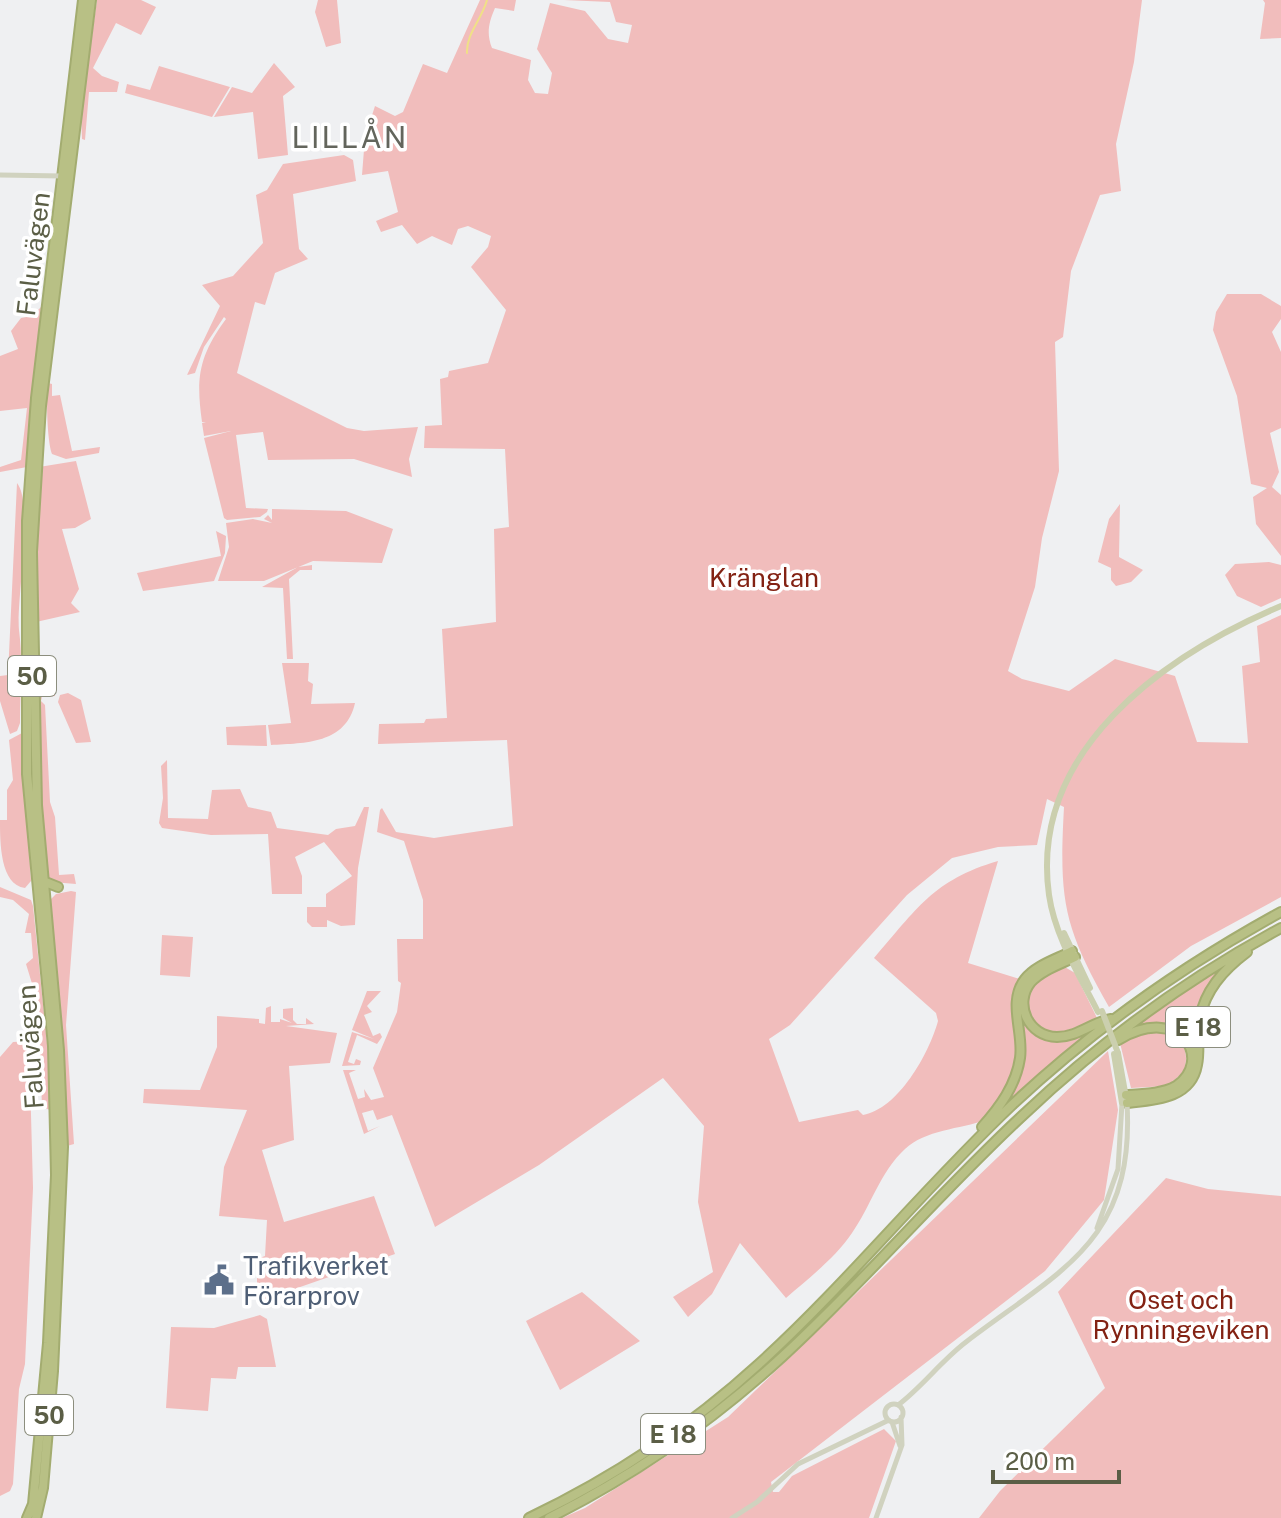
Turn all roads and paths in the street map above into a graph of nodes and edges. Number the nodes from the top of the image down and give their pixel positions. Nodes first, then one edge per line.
1 (83, 0) edge
2 (91, 0) edge
3 (71, 145) junction
4 (0, 175) edge
5 (66, 176) junction
6 (1281, 606) edge
7 (58, 887) dead end
8 (41, 889) junction
9 (1281, 912) edge
10 (1281, 928) edge
11 (1251, 945) junction
12 (1070, 951) junction
13 (1115, 1018) junction
14 (1110, 1041) junction
15 (1124, 1099) junction
16 (927, 1191) junction
17 (54, 1307) junction
18 (917, 1386) junction
19 (898, 1405) junction
20 (886, 1410) junction
21 (902, 1415) junction
22 (890, 1420) junction
23 (864, 1432) junction
24 (901, 1448) junction
25 (36, 1472) junction
26 (20, 1518) edge
27 (27, 1518) edge
28 (36, 1518) edge
29 (529, 1518) edge
30 (549, 1518) edge
31 (732, 1518) edge
32 (876, 1518) edge

1 - 3 highway, Faluvägen / 50
2 - 3 highway, Faluvägen / 50
3 - 5 highway, Faluvägen / 50
4 - 5 street
5 - 8 highway, Faluvägen / 50
6 - 12 main road
7 - 8 highway
8 - 17 highway, Faluvägen / 50
9 - 13 highway, E 18
10 - 11 highway, E 18
11 - 14 highway, E 18
11 - 15 highway, E 18
12 - 13 highway, E 18
12 - 15 main road, bridge
12 - 16 highway, E 18
13 - 16 highway, E 18
14 - 15 highway, E 18
14 - 30 highway, E 18
15 - 18 street
16 - 29 highway, E 18
17 - 25 highway, Faluvägen / 50
17 - 28 highway, Faluvägen / 50
18 - 19 street
18 - 21 street
19 - 20 street
19 - 21 street
20 - 22 street
20 - 23 street
21 - 22 street
21 - 24 street
22 - 23 street
22 - 24 street
23 - 31 street
24 - 32 street
25 - 26 highway, 50
25 - 27 highway, Faluvägen

